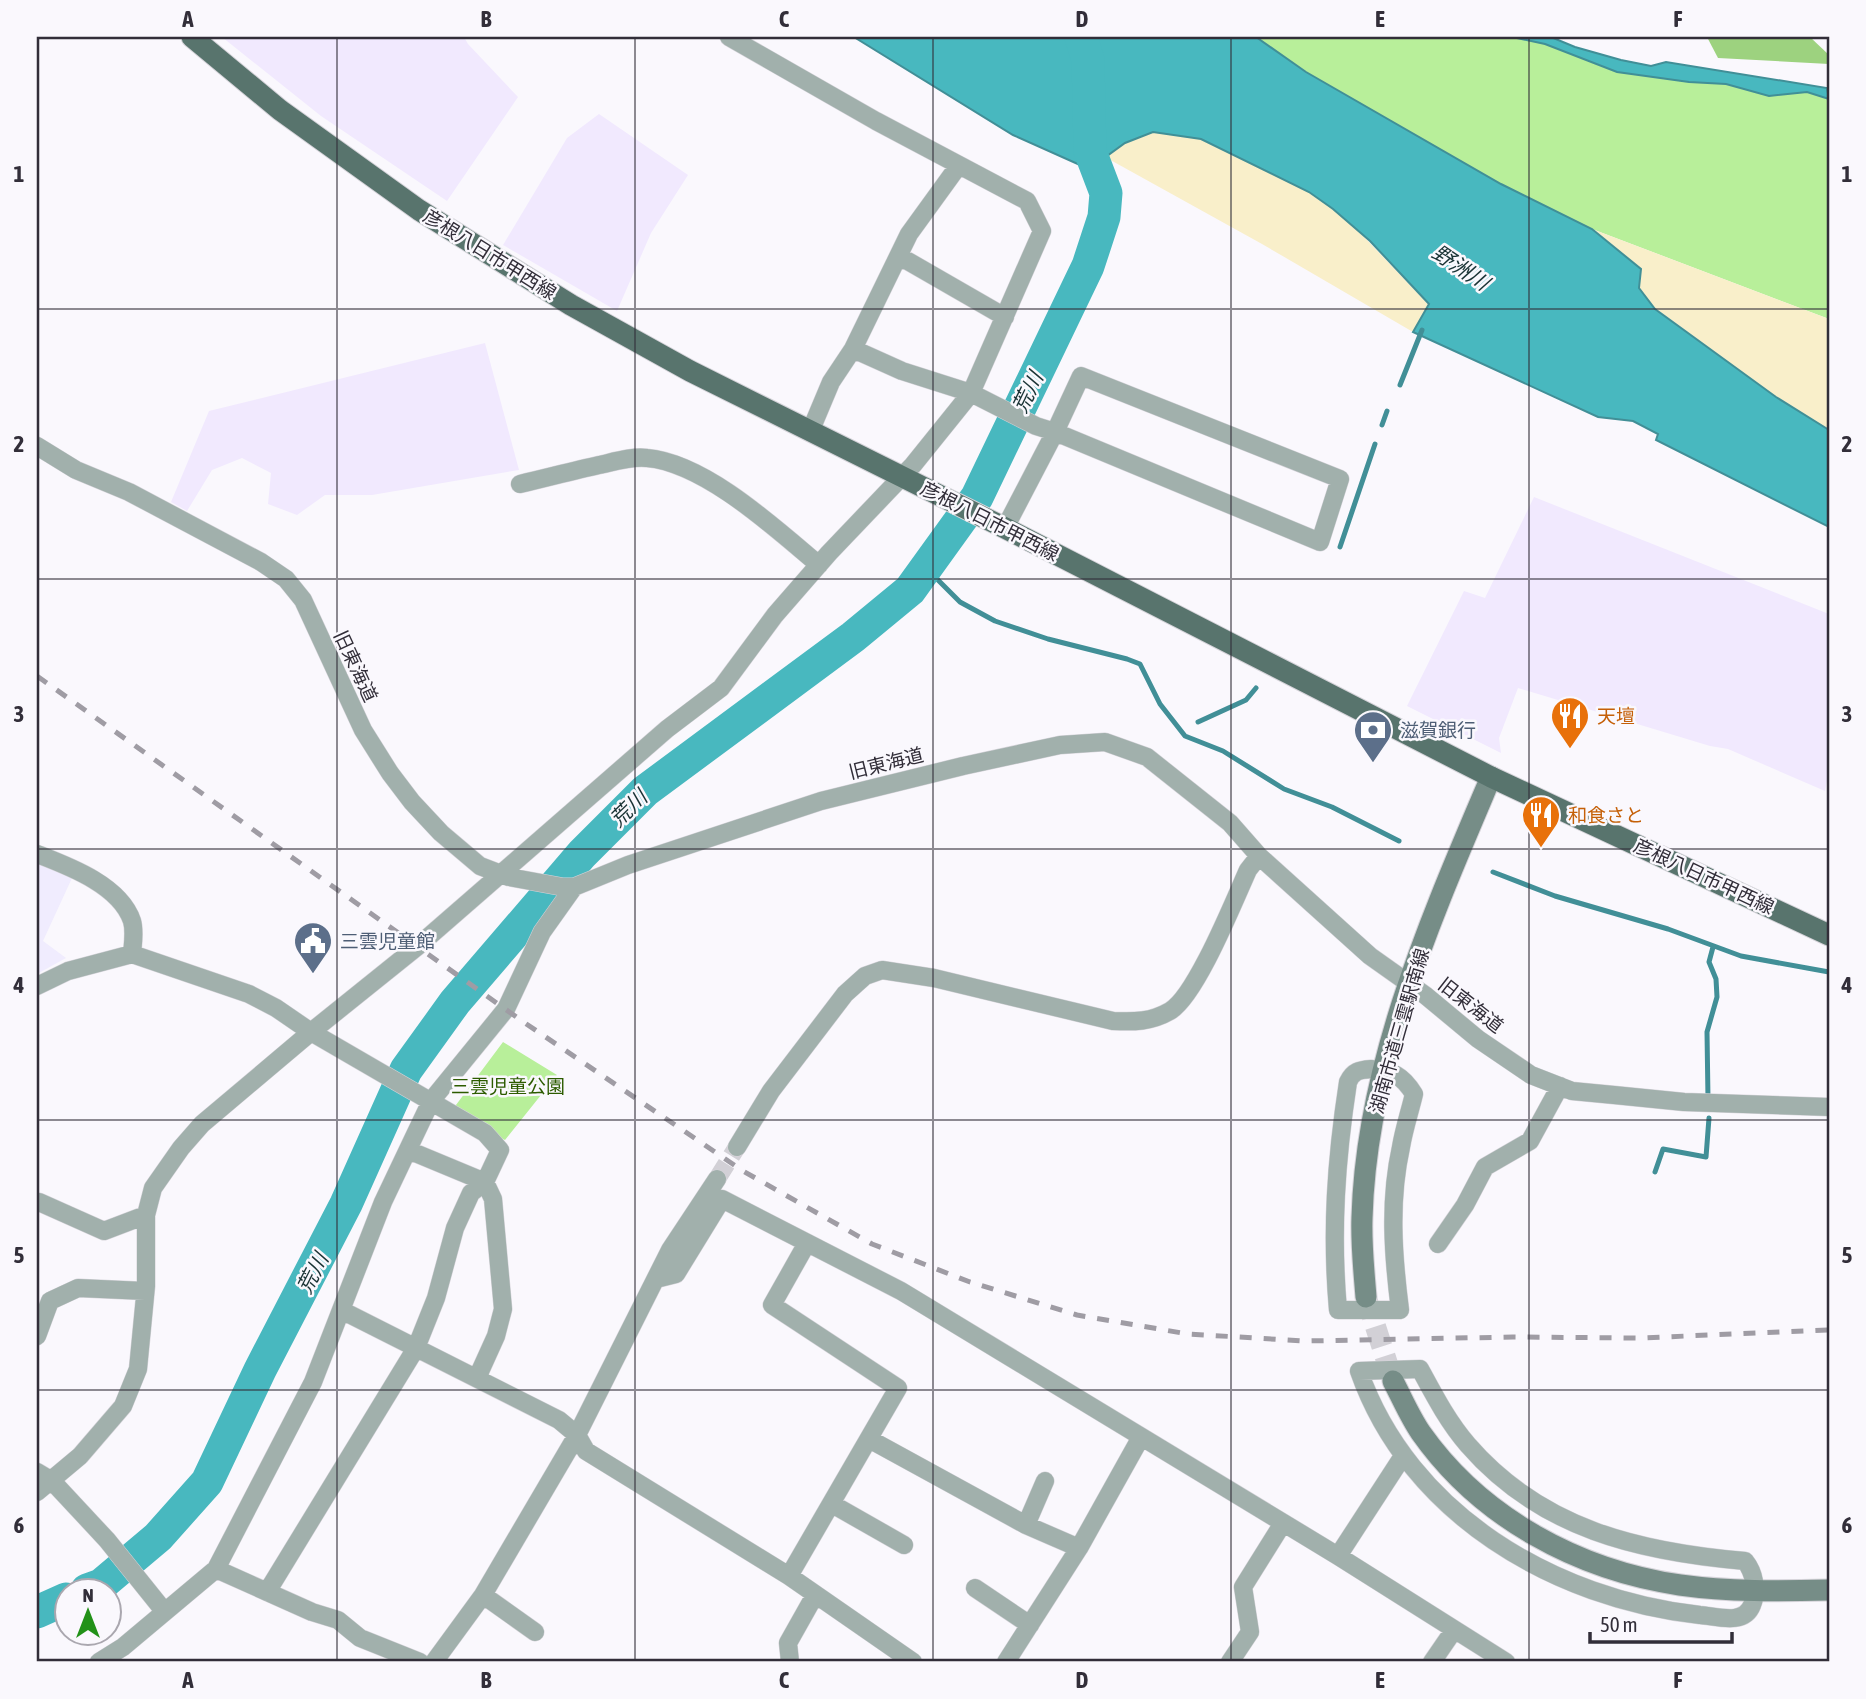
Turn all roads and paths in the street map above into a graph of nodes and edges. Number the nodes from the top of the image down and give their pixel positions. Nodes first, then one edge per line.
1 (192, 37) edge
2 (729, 37) edge
3 (959, 165) junction
4 (899, 256) junction
5 (1005, 317) junction
6 (853, 349) junction
7 (974, 395) junction
8 (810, 432) junction
9 (1055, 432) junction
10 (37, 446) edge
11 (902, 477) junction
12 (520, 484) dead end
13 (1005, 528) junction
14 (818, 565) junction
15 (1491, 777) junction
16 (37, 854) edge
17 (1259, 856) junction
18 (505, 875) junction
19 (573, 887) junction
20 (1829, 935) edge
21 (132, 954) junction
22 (1408, 984) junction
23 (37, 985) edge
24 (311, 1032) junction
25 (1385, 1070) junction
26 (1560, 1086) junction
27 (425, 1099) junction
28 (1829, 1107) edge
29 (737, 1147) tunnel mouth
30 (408, 1150) junction
31 (717, 1179) tunnel mouth
32 (485, 1182) junction
33 (38, 1202) dead end
34 (146, 1215) junction
35 (807, 1243) junction
36 (1438, 1244) dead end
37 (656, 1279) junction
38 (145, 1291) junction
39 (1366, 1297) tunnel mouth
40 (341, 1310) junction
41 (40, 1316) edge
42 (37, 1336) edge
43 (416, 1348) junction
44 (477, 1378) junction
45 (1393, 1381) tunnel mouth
46 (577, 1435) junction
47 (1141, 1437) junction
48 (869, 1439) junction
49 (1403, 1456) junction
50 (44, 1477) edge
51 (1045, 1481) dead end
52 (37, 1492) edge
53 (832, 1504) junction
54 (1283, 1523) junction
55 (1026, 1525) junction
56 (904, 1545) dead end
57 (1079, 1548) junction
58 (1338, 1556) junction
59 (216, 1569) junction
60 (789, 1576) junction
61 (975, 1588) dead end
62 (1829, 1590) edge
63 (1755, 1591) junction
64 (267, 1592) junction
65 (482, 1595) junction
66 (815, 1595) junction
67 (164, 1611) junction
68 (1030, 1625) junction
69 (1454, 1630) junction
70 (535, 1632) dead end
71 (908, 1661) edge
72 (99, 1662) edge
73 (420, 1662) edge
74 (434, 1662) edge
75 (790, 1662) edge
76 (1006, 1662) edge
77 (1230, 1662) edge
78 (1432, 1662) edge
79 (1506, 1662) edge

1 - 8 main road, 彦根八日市甲西線
2 - 3 street
3 - 4 street
3 - 5 street
4 - 5 street
4 - 6 street
5 - 7 street
6 - 7 street
6 - 8 street
7 - 9 street
7 - 11 street
8 - 11 main road, 彦根八日市甲西線
9 - 9 street
9 - 13 street
10 - 18 street, 旧東海道
11 - 13 main road, 彦根八日市甲西線
11 - 14 street
12 - 14 street
13 - 15 main road, 彦根八日市甲西線
14 - 18 street
15 - 20 main road, 彦根八日市甲西線
15 - 22 street, 湖南市道三雲駅南線
16 - 21 street
17 - 19 street, 旧東海道
17 - 22 street, 旧東海道
17 - 29 street
18 - 19 street, 旧東海道
18 - 24 street
19 - 27 street
21 - 23 street
21 - 24 street
22 - 25 street, 湖南市道三雲駅南線
22 - 26 street, 旧東海道
24 - 27 street
24 - 34 street
25 - 25 street
25 - 39 street, 湖南市道三雲駅南線
26 - 28 street, 旧東海道
26 - 36 street
27 - 30 street
27 - 32 street
30 - 32 street
30 - 40 street
31 - 37 street
32 - 43 street
32 - 44 street
33 - 34 street
34 - 38 street
35 - 37 street
35 - 47 street
35 - 48 street
37 - 46 street
38 - 41 street
38 - 50 street
40 - 43 street
40 - 59 street
41 - 42 street
43 - 44 street
43 - 64 street
44 - 46 street
45 - 63 street
46 - 60 street
46 - 65 street
47 - 54 street
47 - 57 street
48 - 53 street
48 - 55 street
49 - 58 street
49 - 63 street
49 - 63 street
50 - 52 street
50 - 67 street
51 - 55 street
53 - 56 street
53 - 60 street
54 - 58 street
54 - 77 street
55 - 57 street
57 - 68 street
58 - 69 street
59 - 64 street
59 - 67 street
60 - 66 street
61 - 68 street
62 - 63 street
64 - 73 street
65 - 70 street
65 - 74 street
66 - 71 street
66 - 75 street
67 - 72 street
68 - 76 street
69 - 78 street
69 - 79 street

